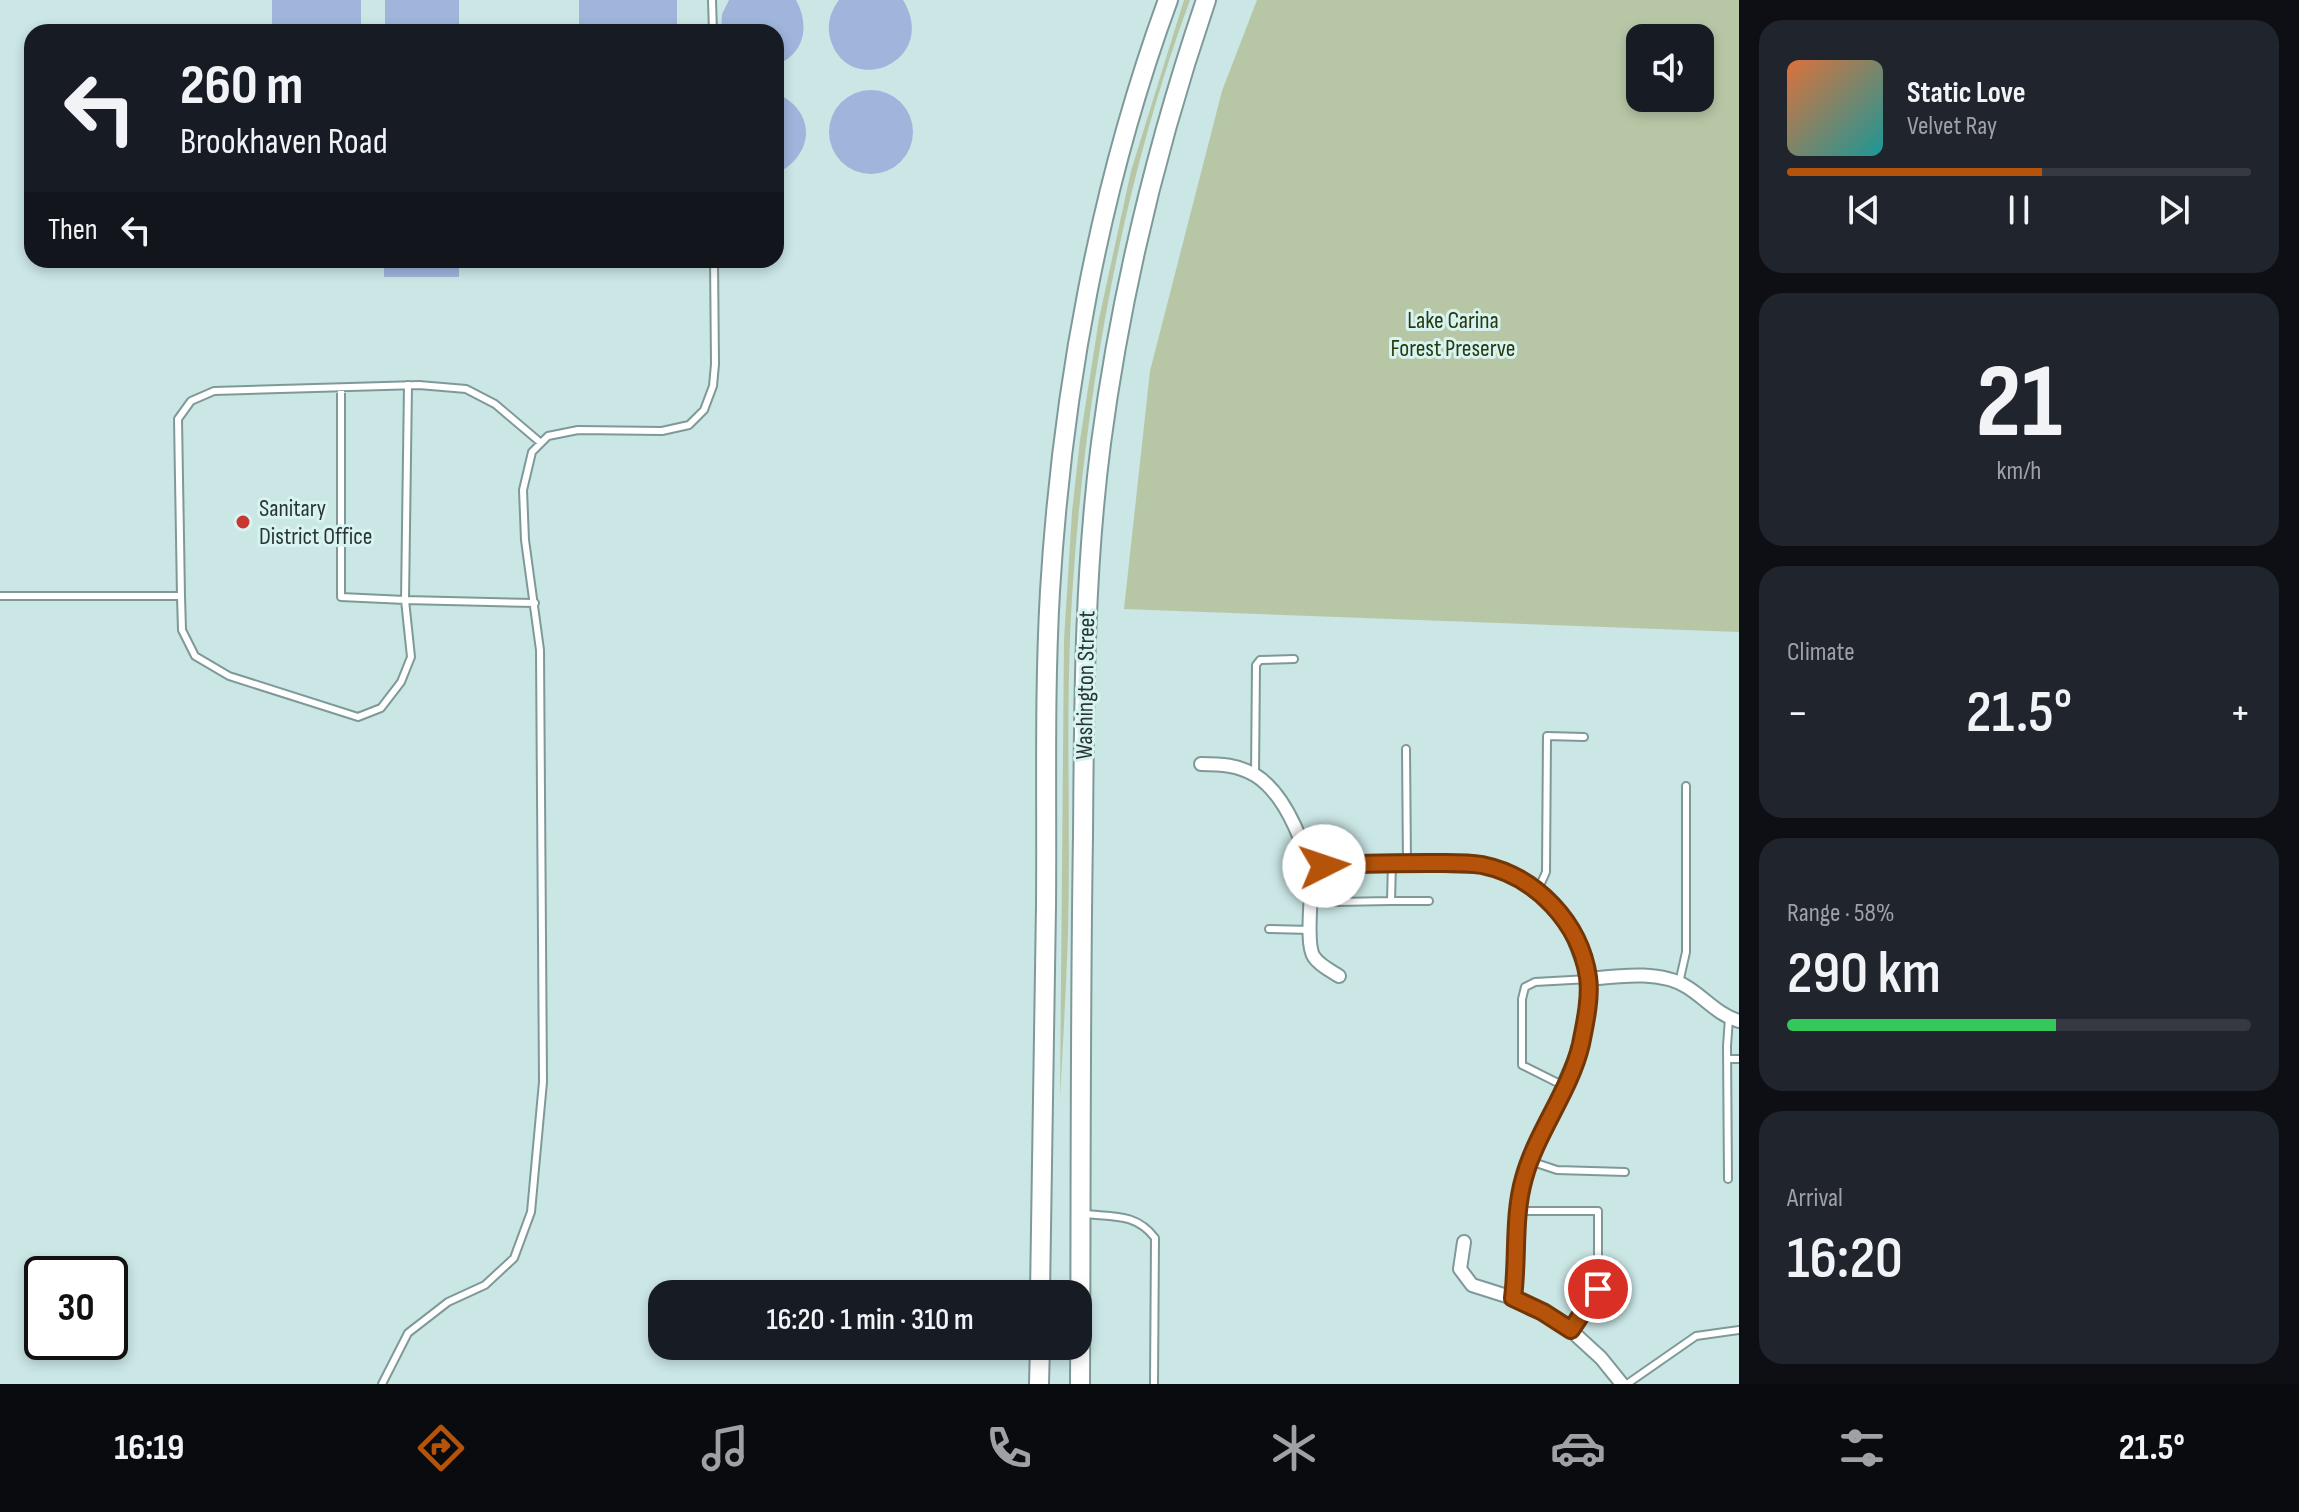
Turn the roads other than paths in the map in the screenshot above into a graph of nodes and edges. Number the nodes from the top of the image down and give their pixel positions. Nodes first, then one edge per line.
1 (712, 0) edge
2 (1168, 0) edge
3 (1206, 0) edge
4 (713, 24) edge
5 (714, 268) edge
6 (408, 385) junction
7 (341, 388) junction
8 (541, 443) junction
9 (0, 596) edge
10 (181, 596) junction
11 (405, 600) junction
12 (535, 603) junction
13 (1294, 659) dead end
14 (1584, 737) dead end
15 (1406, 749) dead end
16 (1201, 764) dead end
17 (1255, 775) junction
18 (1686, 786) dead end
19 (1392, 863) junction
20 (1407, 863) junction
21 (1308, 867) junction
22 (1537, 892) junction
23 (1391, 901) junction
24 (1429, 901) dead end
25 (1335, 902) dead end
26 (1269, 929) dead end
27 (1311, 930) junction
28 (1339, 976) dead end
29 (1589, 979) junction
30 (1679, 983) junction
31 (1734, 1020) edge
32 (1727, 1059) junction
33 (1739, 1059) edge
34 (1564, 1086) junction
35 (1530, 1161) junction
36 (1625, 1172) dead end
37 (1728, 1179) dead end
38 (1518, 1211) junction
39 (1081, 1214) junction
40 (1464, 1242) dead end
41 (1040, 1280) edge
42 (1513, 1298) junction
43 (1571, 1330) junction
44 (1739, 1330) edge
45 (1040, 1360) edge
46 (382, 1384) edge
47 (1039, 1384) edge
48 (1080, 1384) edge
49 (1154, 1384) edge
50 (1625, 1384) edge

1 - 4 lane
2 - 41 main road, Washington Street
3 - 39 main road, Washington Street
5 - 8 lane
6 - 7 lane
6 - 8 lane
6 - 11 lane
7 - 10 lane
7 - 11 lane
8 - 12 lane
9 - 10 lane
10 - 11 lane
11 - 12 lane
12 - 46 lane
13 - 17 lane
14 - 22 lane
15 - 20 lane
16 - 17 street
17 - 21 street
18 - 30 lane
19 - 20 street
19 - 21 street
19 - 23 lane
20 - 22 street
21 - 27 street
22 - 29 street
23 - 24 lane
23 - 25 lane
26 - 27 lane
27 - 28 street
29 - 30 street
29 - 34 street
29 - 34 lane
30 - 31 street
31 - 32 lane
32 - 33 lane
32 - 37 lane
34 - 35 street
35 - 36 lane
35 - 38 street
38 - 42 street
38 - 43 lane
39 - 48 main road, Washington Street
39 - 49 lane
40 - 42 street
42 - 43 street
43 - 50 street
44 - 50 lane
45 - 47 main road

